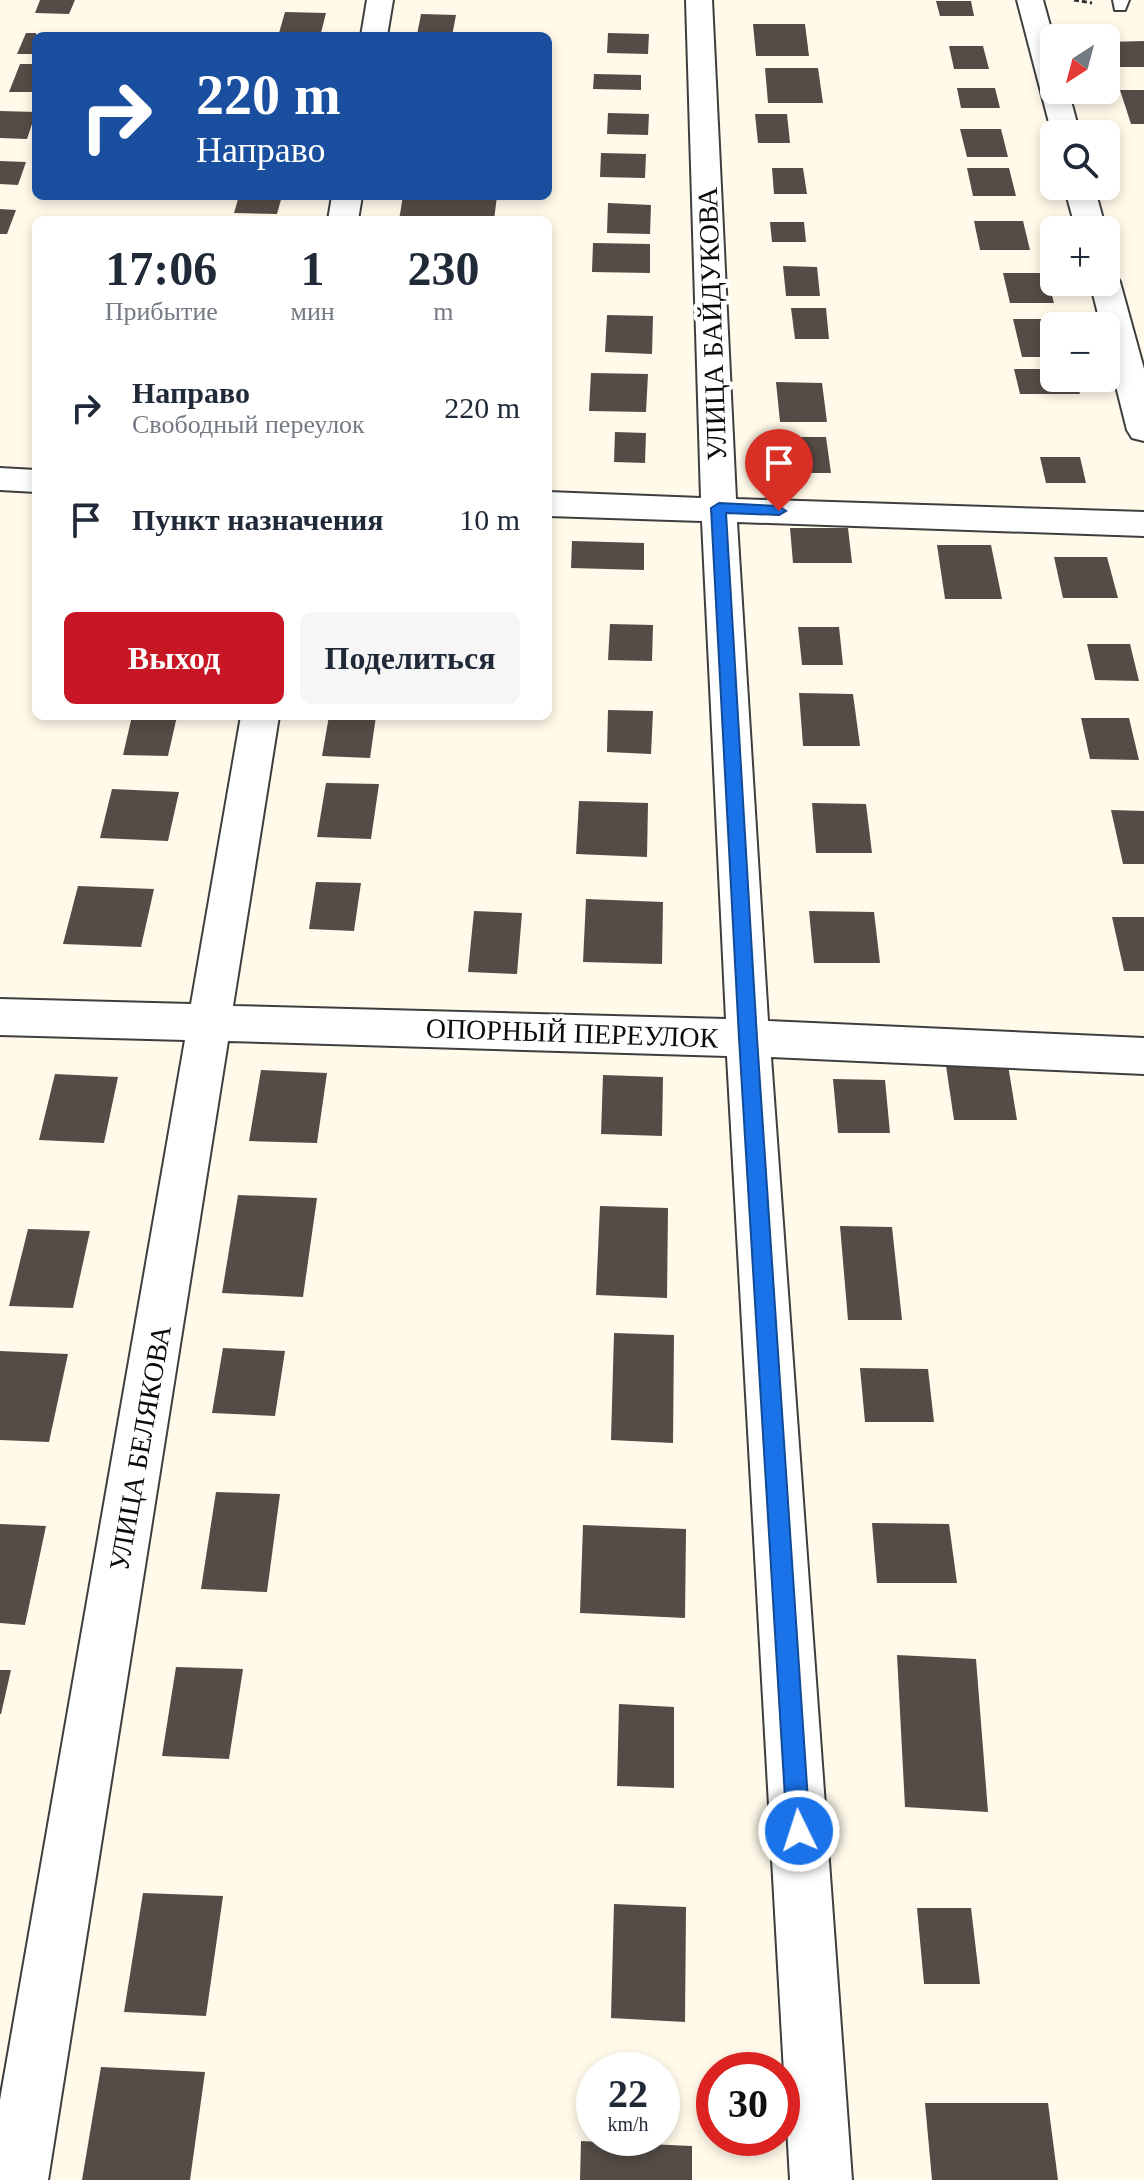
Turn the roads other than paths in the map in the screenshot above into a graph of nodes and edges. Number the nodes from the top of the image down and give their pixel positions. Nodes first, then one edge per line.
1 (380, 0) edge
2 (699, 0) edge
3 (1030, 0) edge
4 (375, 32) edge
5 (1062, 120) edge
6 (1109, 296) edge
7 (1144, 430) edge
8 (0, 479) edge
9 (32, 481) edge
10 (552, 504) edge
11 (719, 508) junction
12 (1144, 524) edge
13 (259, 720) edge
14 (0, 1017) edge
15 (211, 1023) junction
16 (748, 1038) junction
17 (1144, 1056) edge
18 (17, 2180) edge
19 (821, 2180) edge

1 - 4 street
2 - 11 street, УЛИЦА БАЙДУКОВА
3 - 5 street
6 - 7 street
8 - 9 street
10 - 11 street
11 - 12 street
11 - 16 street, УЛИЦА БАЙДУКОВА
13 - 15 street, УЛИЦА БЕЛЯКОВА
14 - 15 street, ОПОРНЫЙ ПЕРЕУЛОК
15 - 16 street, ОПОРНЫЙ ПЕРЕУЛОК
15 - 18 street, УЛИЦА БЕЛЯКОВА
16 - 17 street, ОПОРНЫЙ ПЕРЕУЛОК
16 - 19 street, УЛИЦА БАЙДУКОВА

